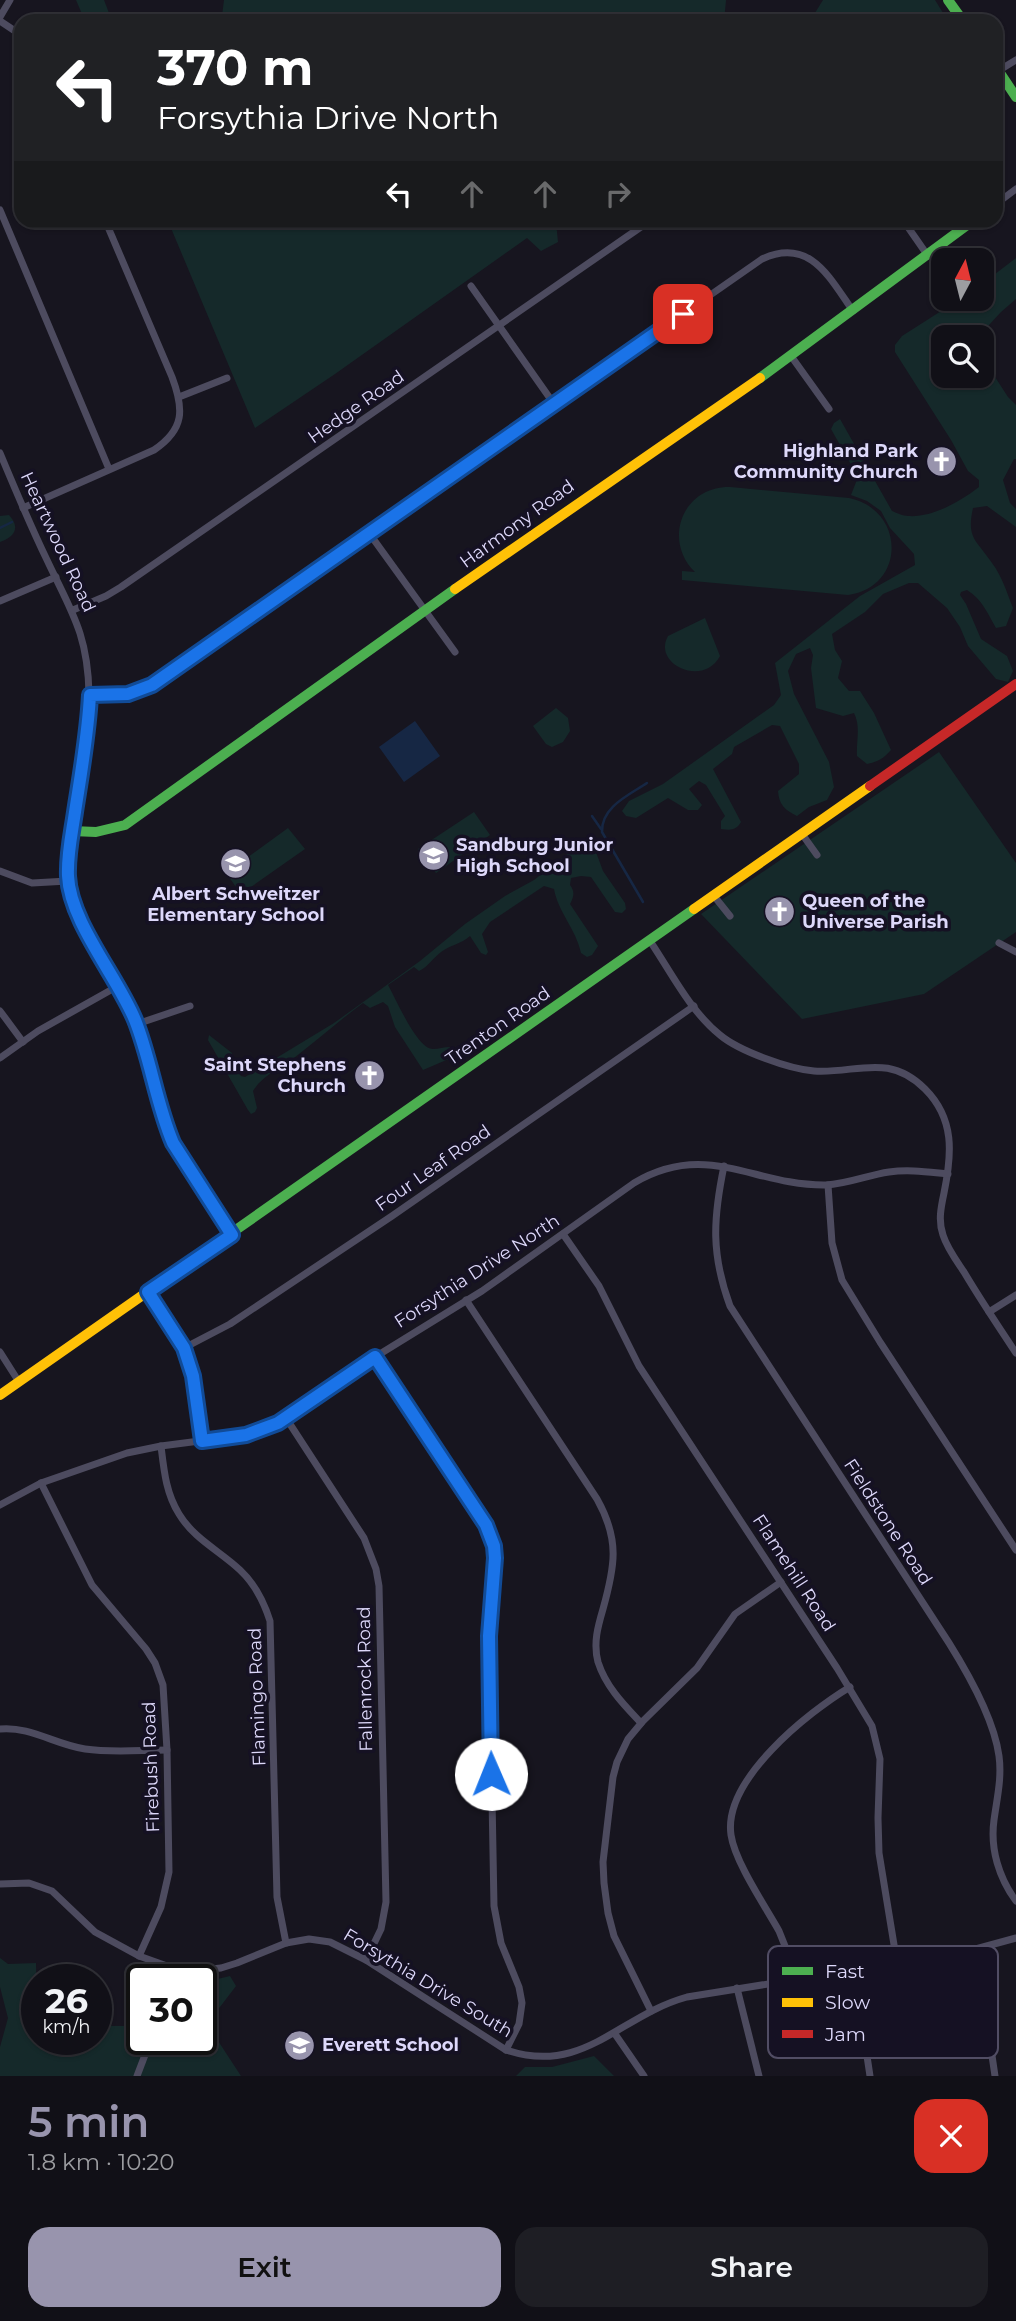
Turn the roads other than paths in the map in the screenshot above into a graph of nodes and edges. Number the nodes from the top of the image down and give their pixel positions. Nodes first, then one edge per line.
1 (10, 0) edge
2 (0, 19) edge
3 (14, 30) edge
4 (1003, 78) edge
5 (1016, 97) edge
6 (0, 209) edge
7 (108, 228) edge
8 (640, 228) edge
9 (909, 228) edge
10 (964, 228) edge
11 (928, 256) junction
12 (471, 286) dead end
13 (853, 312) junction
14 (500, 327) junction
15 (791, 356) junction
16 (227, 378) dead end
17 (179, 397) junction
18 (554, 404) junction
19 (829, 409) dead end
20 (0, 453) edge
21 (109, 469) junction
22 (23, 508) junction
23 (369, 533) junction
24 (55, 577) junction
25 (0, 601) edge
26 (73, 610) junction
27 (426, 612) junction
28 (455, 652) dead end
29 (1016, 684) edge
30 (90, 695) junction
31 (72, 831) junction
32 (802, 834) junction
33 (817, 855) dead end
34 (0, 871) edge
35 (68, 881) junction
36 (714, 896) junction
37 (730, 916) dead end
38 (650, 941) junction
39 (999, 943) dead end
40 (1016, 952) edge
41 (118, 986) junction
42 (190, 1006) dead end
43 (694, 1006) junction
44 (0, 1011) edge
45 (136, 1024) junction
46 (23, 1042) junction
47 (0, 1058) edge
48 (724, 1166) junction
49 (948, 1174) junction
50 (828, 1185) junction
51 (563, 1234) junction
52 (232, 1235) junction
53 (148, 1292) junction
54 (1016, 1295) edge
55 (466, 1300) junction
56 (989, 1312) junction
57 (184, 1348) junction
58 (0, 1352) edge
59 (1016, 1353) edge
60 (375, 1357) junction
61 (19, 1382) junction
62 (0, 1395) edge
63 (286, 1418) junction
64 (202, 1441) junction
65 (161, 1446) junction
66 (41, 1483) junction
67 (0, 1505) edge
68 (1016, 1550) edge
69 (781, 1582) junction
70 (850, 1687) junction
71 (642, 1724) junction
72 (0, 1729) edge
73 (167, 1750) junction
74 (0, 1884) edge
75 (1016, 1901) edge
76 (1016, 1938) edge
77 (286, 1943) junction
78 (785, 1946) edge
79 (894, 1946) edge
80 (987, 1946) edge
81 (139, 1956) junction
82 (366, 1960) junction
83 (161, 1964) edge
84 (217, 1967) edge
85 (768, 1982) edge
86 (737, 1987) junction
87 (651, 2011) junction
88 (615, 2034) junction
89 (506, 2050) junction
90 (145, 2055) edge
91 (867, 2058) edge
92 (992, 2058) edge
93 (137, 2076) edge
94 (644, 2076) edge
95 (759, 2076) edge
96 (870, 2076) edge
97 (995, 2076) edge

1 - 2 street
2 - 3 street
4 - 5 main road
6 - 21 street
7 - 17 street
8 - 14 street, Hedge Road
9 - 11 street
10 - 11 main road, Harmony Road
11 - 13 main road, Harmony Road
12 - 14 street
13 - 15 main road, Harmony Road
13 - 18 street
14 - 18 street
14 - 26 street, Hedge Road
15 - 19 street
15 - 27 main road, Harmony Road
16 - 17 street
17 - 21 street
18 - 23 street
20 - 22 street, Heartwood Road
21 - 22 street
22 - 24 street, Heartwood Road
23 - 27 street
23 - 30 street
24 - 25 street
24 - 26 street, Heartwood Road
26 - 30 street, Heartwood Road
27 - 28 street
27 - 31 main road, Harmony Road
29 - 32 main road, Trenton Road
30 - 31 street, Heartwood Road
31 - 35 street, Heartwood Road
32 - 33 street
32 - 36 main road, Trenton Road
34 - 35 street
35 - 41 street, Heartwood Road
36 - 37 street
36 - 38 main road, Trenton Road
38 - 43 street
38 - 52 main road, Trenton Road
39 - 40 street
41 - 45 street, Heartwood Road
41 - 46 street
42 - 45 street
43 - 49 street
43 - 57 street, Four Leaf Road
44 - 46 street
45 - 52 street, Heartwood Road
46 - 47 street
48 - 50 street, Forsythia Drive North
48 - 51 street, Forsythia Drive North
48 - 75 street, Fieldstone Road
49 - 50 street, Forsythia Drive North
49 - 56 street
50 - 68 street
51 - 55 street, Forsythia Drive North
51 - 69 street, Flamehill Road
52 - 53 main road, Trenton Road
53 - 57 street
53 - 61 main road, Trenton Road
54 - 56 street
55 - 60 street, Forsythia Drive North
55 - 71 street
56 - 59 street
57 - 64 street
58 - 61 street
60 - 63 street, Forsythia Drive North
60 - 89 street
61 - 62 main road, Trenton Road
63 - 64 street, Forsythia Drive North
63 - 82 street, Fallenrock Road
64 - 65 street, Forsythia Drive North
65 - 66 street, Forsythia Drive North
65 - 77 street, Flamingo Road
66 - 67 street, Forsythia Drive North
66 - 73 street, Firebush Road
69 - 70 street, Flamehill Road
69 - 71 street
70 - 78 street
70 - 79 street, Flamehill Road
71 - 87 street
72 - 73 street
73 - 81 street, Firebush Road
74 - 81 street, Forsythia Drive South
76 - 80 street, Forsythia Drive South
77 - 82 street, Forsythia Drive South
77 - 84 street, Forsythia Drive South
81 - 83 street, Forsythia Drive South
82 - 89 street, Forsythia Drive South
85 - 86 street, Forsythia Drive South
86 - 87 street, Forsythia Drive South
86 - 95 street
87 - 88 street, Forsythia Drive South
88 - 89 street, Forsythia Drive South
88 - 94 street
90 - 93 street
91 - 96 street
92 - 97 street

